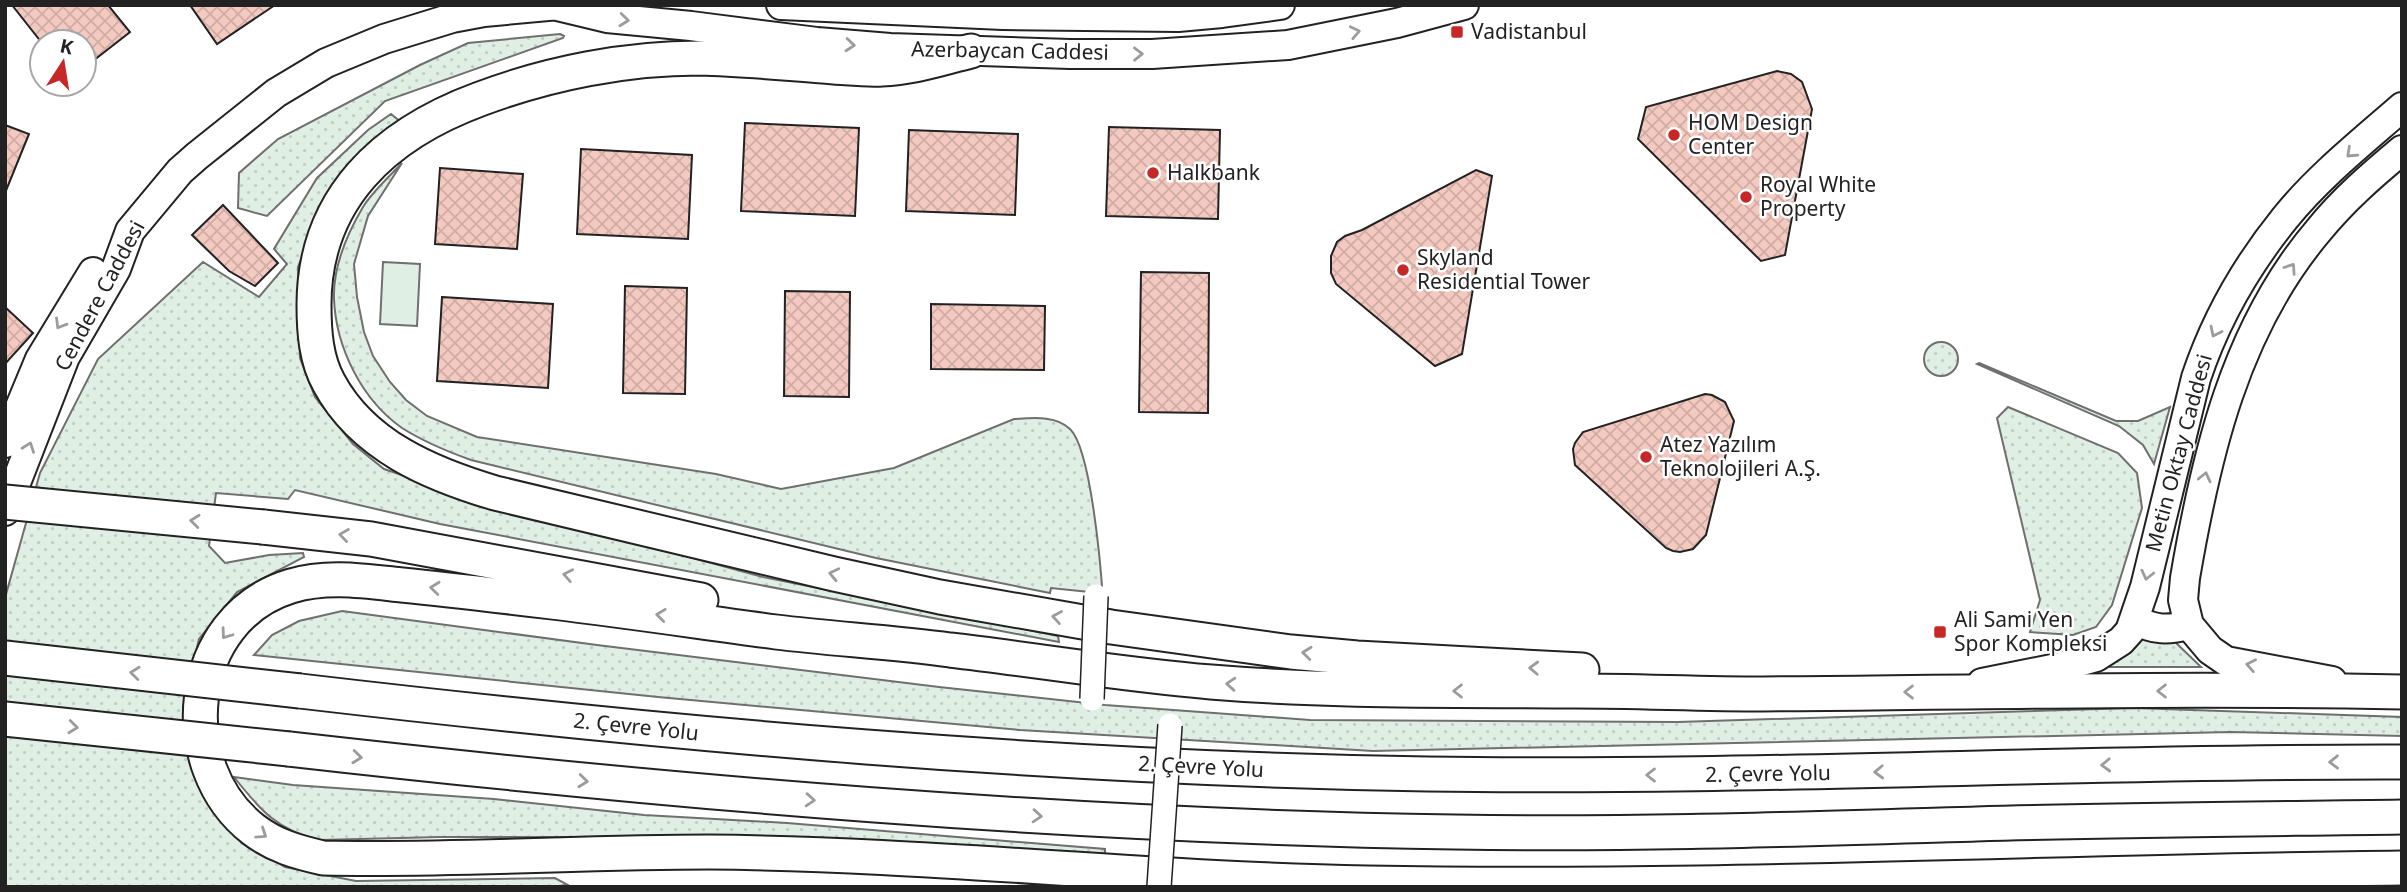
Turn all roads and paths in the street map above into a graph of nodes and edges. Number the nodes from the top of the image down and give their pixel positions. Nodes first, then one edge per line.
1 (558, 5) edge
2 (781, 5) edge
3 (1280, 5) edge
4 (1464, 5) edge
5 (1251, 10) junction
6 (1288, 45) junction
7 (971, 51) junction
8 (2402, 107) edge
9 (2402, 149) edge
10 (130, 231) junction
11 (5, 443) edge
12 (5, 502) edge
13 (5, 511) edge
14 (1096, 596) dead end
15 (2135, 619) junction
16 (2189, 625) junction
17 (947, 649) junction
18 (5, 658) edge
19 (1948, 691) junction
20 (1870, 692) junction
21 (2396, 692) edge
22 (1092, 699) dead end
23 (5, 719) edge
24 (1170, 725) dead end
25 (2402, 762) edge
26 (2402, 817) edge
27 (2402, 868) edge
28 (1159, 887) edge

1 -> 7 main road, Azerbaycan Caddesi
1 - 10 main road, Cendere Caddesi
2 - 5 main road, Azerbaycan Caddesi
3 - 5 main road, Azerbaycan Caddesi
6 -> 4 main road, Azerbaycan Caddesi
5 - 6 main road
7 -> 6 main road, Azerbaycan Caddesi
20 -> 7 highway
8 -> 15 main road, Metin Oktay Caddesi
16 -> 9 main road, Metin Oktay Caddesi
10 -> 11 main road
13 -> 10 main road, Cendere Caddesi
17 -> 12 highway, bridge
14 - 22 street, bridge
15 - 16 main road
15 - 19 main road, Metin Oktay Caddesi
21 -> 16 main road
20 -> 17 highway
17 -> 27 highway
25 -> 18 highway, 2. Çevre Yolu, bridge
19 -> 20 highway
21 -> 19 highway
23 -> 26 highway, bridge
24 - 28 street, bridge

